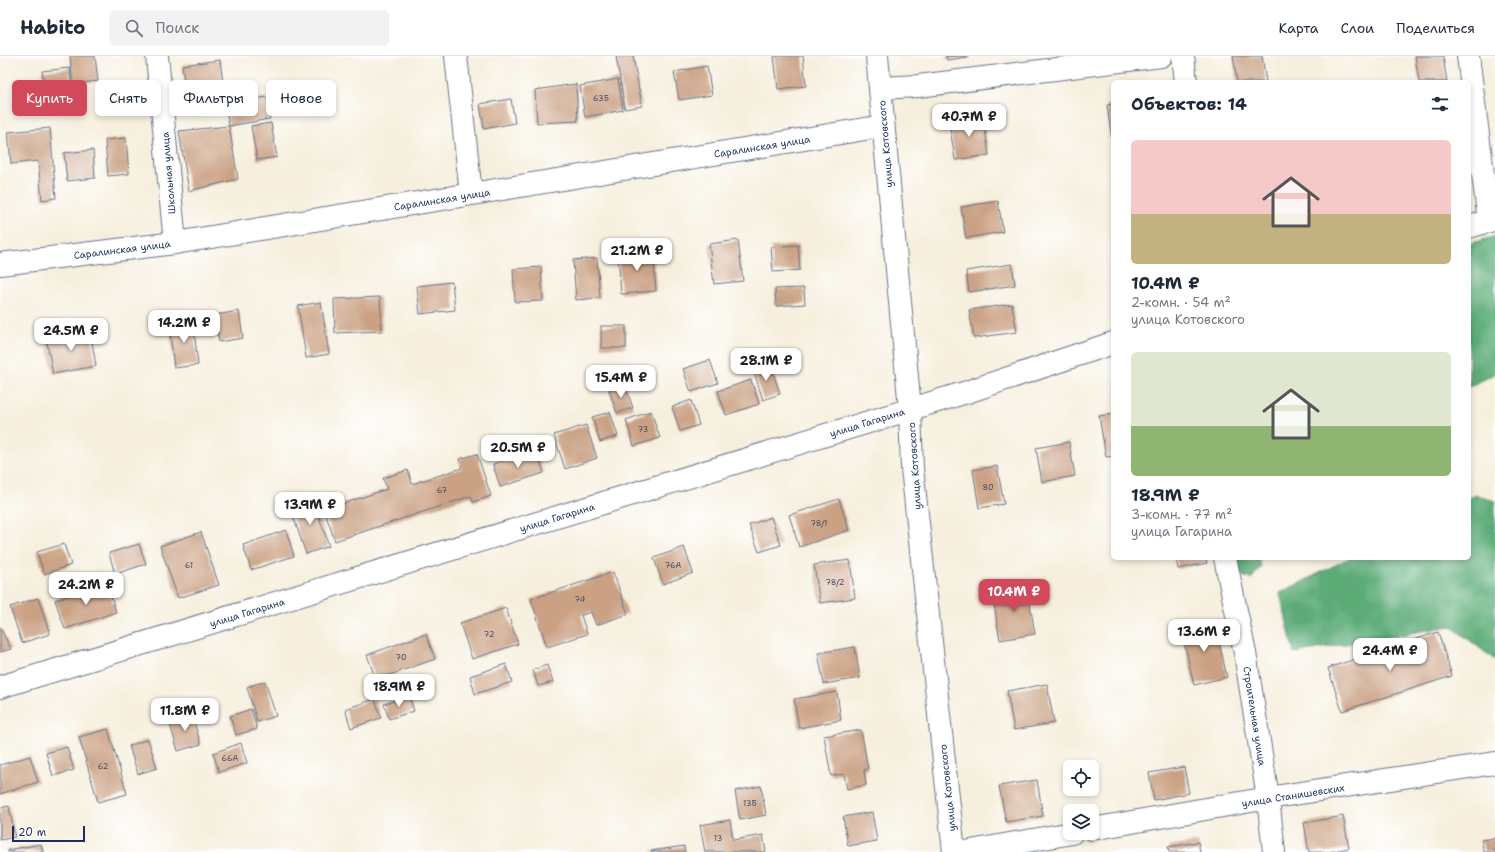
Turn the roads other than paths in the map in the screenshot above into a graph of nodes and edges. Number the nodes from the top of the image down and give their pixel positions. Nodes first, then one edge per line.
1 (157, 56) edge
2 (456, 56) edge
3 (877, 56) edge
4 (1161, 56) edge
5 (1183, 56) edge
6 (1468, 56) edge
7 (1186, 80) edge
8 (1470, 80) edge
9 (1471, 87) edge
10 (880, 88) junction
11 (883, 126) junction
12 (471, 194) junction
13 (1484, 222) edge
14 (175, 243) junction
15 (0, 264) edge
16 (1111, 343) edge
17 (910, 409) junction
18 (1225, 560) edge
19 (0, 687) edge
20 (1495, 763) edge
21 (1268, 798) junction
22 (1099, 829) edge
23 (1063, 835) edge
24 (954, 852) edge
25 (965, 852) edge
26 (1274, 852) edge

1 - 14 street, Школьная улица
2 - 12 street
3 - 10 street, улица Котовского
4 - 10 street
5 - 7 street
6 - 8 street
9 - 13 street
10 - 11 street, улица Котовского
11 - 12 street, Саралинская улица
11 - 17 street, улица Котовского
12 - 14 street, Саралинская улица
14 - 15 street, Саралинская улица
16 - 17 street, улица Гагарина
17 - 19 street, улица Гагарина
17 - 24 street, улица Котовского
18 - 21 street, Строительная улица
20 - 21 street, улица Станишевских
21 - 22 street, улица Станишевских
21 - 26 street, Строительная улица
23 - 25 street

